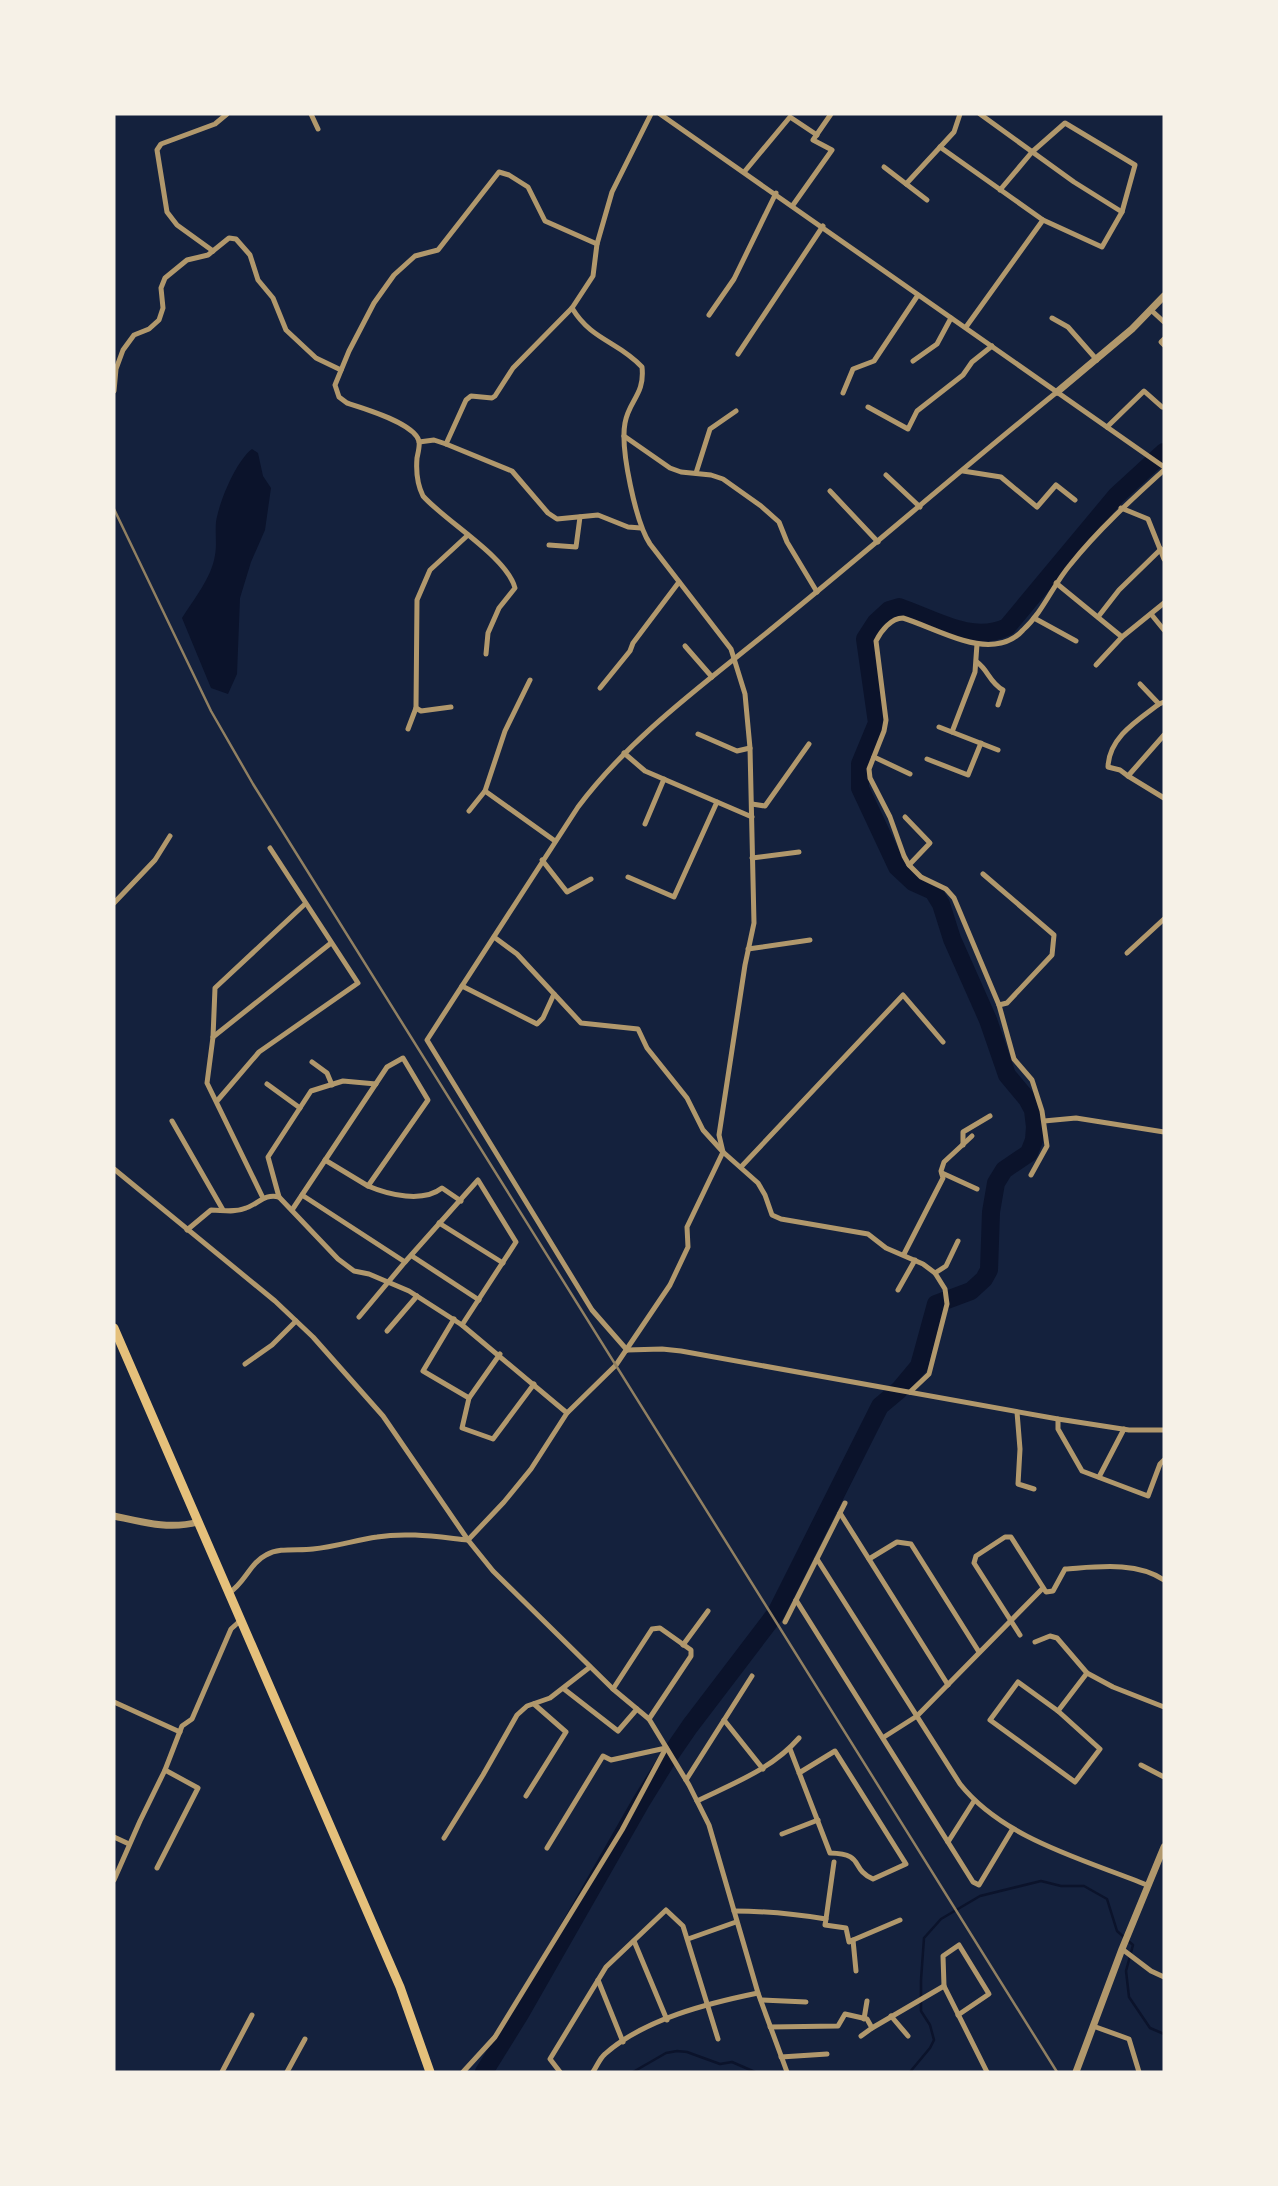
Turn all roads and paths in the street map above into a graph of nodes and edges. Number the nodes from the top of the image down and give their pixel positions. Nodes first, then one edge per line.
1 (227, 114) edge
2 (311, 114) edge
3 (651, 114) edge
4 (660, 114) edge
5 (831, 114) edge
6 (960, 114) edge
7 (980, 114) edge
8 (318, 129) dead end
9 (817, 135) junction
10 (940, 147) junction
11 (1032, 152) junction
12 (884, 167) dead end
13 (745, 171) junction
14 (906, 184) junction
15 (1000, 190) junction
16 (776, 193) junction
17 (926, 200) dead end
18 (793, 205) junction
19 (1122, 212) junction
20 (1043, 220) junction
21 (823, 226) junction
22 (597, 244) junction
23 (213, 250) junction
24 (918, 295) junction
25 (1164, 296) edge
26 (572, 309) junction
27 (1151, 310) junction
28 (709, 315) dead end
29 (951, 317) junction
30 (1052, 318) dead end
31 (1164, 322) edge
32 (966, 327) junction
33 (1164, 339) edge
34 (1164, 345) edge
35 (992, 346) junction
36 (738, 355) dead end
37 (914, 360) dead end
38 (1097, 360) junction
39 (341, 370) junction
40 (114, 391) edge
41 (1057, 392) junction
42 (843, 393) dead end
43 (868, 407) dead end
44 (1162, 407) dead end
45 (736, 411) dead end
46 (1107, 427) junction
47 (624, 436) junction
48 (419, 442) junction
49 (446, 444) junction
50 (1164, 468) edge
51 (963, 471) junction
52 (696, 473) junction
53 (886, 475) dead end
54 (830, 491) dead end
55 (1075, 500) dead end
56 (920, 507) junction
57 (1121, 508) junction
58 (580, 517) junction
59 (641, 528) junction
60 (468, 536) junction
61 (878, 542) junction
62 (549, 545) dead end
63 (1161, 549) junction
64 (1164, 559) edge
65 (679, 582) junction
66 (1056, 583) junction
67 (817, 592) junction
68 (1164, 603) edge
69 (1150, 614) junction
70 (1098, 617) junction
71 (1034, 618) junction
72 (1164, 630) edge
73 (1122, 637) junction
74 (1076, 641) dead end
75 (977, 644) junction
76 (685, 646) dead end
77 (486, 654) dead end
78 (735, 660) junction
79 (976, 662) junction
80 (1096, 665) dead end
81 (712, 677) junction
82 (530, 680) dead end
83 (1140, 684) dead end
84 (600, 688) dead end
85 (1162, 703) edge
86 (998, 705) dead end
87 (450, 707) dead end
88 (415, 708) junction
89 (939, 727) dead end
90 (408, 729) dead end
91 (952, 732) junction
92 (698, 734) dead end
93 (1164, 735) edge
94 (981, 743) junction
95 (809, 744) dead end
96 (750, 748) junction
97 (998, 750) dead end
98 (624, 753) junction
99 (874, 757) junction
100 (927, 759) dead end
101 (910, 774) dead end
102 (1128, 776) junction
103 (664, 779) junction
104 (485, 791) junction
105 (1164, 798) edge
106 (717, 802) junction
107 (752, 804) junction
108 (469, 811) dead end
109 (752, 817) junction
110 (905, 817) dead end
111 (645, 824) dead end
112 (170, 836) dead end
113 (555, 841) junction
114 (270, 848) dead end
115 (799, 852) dead end
116 (751, 858) junction
117 (542, 860) junction
118 (909, 865) junction
119 (983, 874) dead end
120 (628, 877) dead end
121 (591, 879) dead end
122 (114, 903) edge
123 (305, 904) junction
124 (1164, 919) edge
125 (494, 937) junction
126 (810, 940) dead end
127 (331, 943) junction
128 (748, 949) junction
129 (1127, 953) dead end
130 (462, 986) junction
131 (554, 994) junction
132 (999, 1005) junction
133 (214, 1037) junction
134 (943, 1042) dead end
135 (312, 1062) dead end
136 (267, 1084) dead end
137 (376, 1084) junction
138 (331, 1085) junction
139 (217, 1101) junction
140 (300, 1108) junction
141 (990, 1116) dead end
142 (172, 1121) dead end
143 (1044, 1121) junction
144 (1164, 1132) edge
145 (972, 1136) dead end
146 (962, 1145) junction
147 (723, 1152) junction
148 (325, 1160) junction
149 (741, 1167) junction
150 (114, 1168) edge
151 (941, 1173) junction
152 (1031, 1175) dead end
153 (368, 1186) junction
154 (977, 1189) dead end
155 (302, 1195) junction
156 (279, 1197) junction
157 (263, 1198) junction
158 (461, 1200) junction
159 (223, 1210) junction
160 (292, 1210) junction
161 (439, 1223) junction
162 (187, 1230) junction
163 (958, 1241) dead end
164 (904, 1254) junction
165 (412, 1256) junction
166 (915, 1260) junction
167 (405, 1262) junction
168 (503, 1263) junction
169 (935, 1273) junction
170 (389, 1282) junction
171 (898, 1290) dead end
172 (417, 1296) junction
173 (479, 1300) junction
174 (359, 1317) dead end
175 (454, 1320) junction
176 (296, 1321) junction
177 (462, 1325) junction
178 (114, 1328) edge
179 (387, 1331) dead end
180 (627, 1350) junction
181 (499, 1354) junction
182 (245, 1364) dead end
183 (534, 1384) junction
184 (910, 1392) junction
185 (469, 1398) junction
186 (1017, 1412) junction
187 (567, 1413) junction
188 (1058, 1419) junction
189 (1124, 1429) junction
190 (1164, 1430) edge
191 (1164, 1460) edge
192 (1099, 1477) junction
193 (1034, 1489) dead end
194 (845, 1503) dead end
195 (840, 1513) junction
196 (114, 1516) edge
197 (198, 1522) junction
198 (468, 1540) junction
199 (817, 1559) junction
200 (869, 1559) junction
201 (1164, 1580) edge
202 (1043, 1588) junction
203 (229, 1593) junction
204 (796, 1600) junction
205 (708, 1611) dead end
206 (241, 1620) junction
207 (1010, 1621) junction
208 (785, 1622) dead end
209 (1020, 1635) dead end
210 (1035, 1642) dead end
211 (683, 1645) junction
212 (979, 1652) junction
213 (590, 1667) junction
214 (1087, 1673) junction
215 (752, 1676) dead end
216 (948, 1685) junction
217 (564, 1689) junction
218 (613, 1689) junction
219 (114, 1702) edge
220 (534, 1704) junction
221 (1164, 1707) edge
222 (637, 1709) junction
223 (1058, 1711) junction
224 (917, 1716) junction
225 (649, 1719) junction
226 (724, 1720) junction
227 (180, 1732) junction
228 (884, 1737) junction
229 (799, 1738) dead end
230 (666, 1748) junction
231 (790, 1749) junction
232 (1141, 1765) dead end
233 (763, 1769) junction
234 (165, 1770) junction
235 (799, 1773) junction
236 (1164, 1777) edge
237 (686, 1780) junction
238 (526, 1796) dead end
239 (697, 1801) junction
240 (974, 1801) junction
241 (817, 1820) junction
242 (1012, 1830) junction
243 (782, 1834) dead end
244 (114, 1837) edge
245 (443, 1839) dead end
246 (948, 1842) junction
247 (129, 1844) junction
248 (1164, 1847) edge
249 (547, 1848) dead end
250 (834, 1862) dead end
251 (157, 1868) dead end
252 (114, 1880) edge
253 (1147, 1885) junction
254 (734, 1911) junction
255 (826, 1919) junction
256 (900, 1920) dead end
257 (736, 1922) junction
258 (688, 1939) junction
259 (853, 1940) junction
260 (634, 1941) junction
261 (1122, 1948) junction
262 (856, 1971) dead end
263 (1164, 1977) edge
264 (598, 1980) junction
265 (944, 1986) junction
266 (758, 1993) junction
267 (761, 2000) junction
268 (867, 2001) dead end
269 (806, 2002) dead end
270 (708, 2003) junction
271 (252, 2015) dead end
272 (958, 2015) junction
273 (891, 2016) junction
274 (863, 2018) junction
275 (667, 2020) junction
276 (1093, 2026) junction
277 (770, 2027) junction
278 (872, 2028) junction
279 (861, 2036) dead end
280 (908, 2036) dead end
281 (305, 2039) dead end
282 (718, 2039) dead end
283 (624, 2042) junction
284 (827, 2054) dead end
285 (781, 2057) junction
286 (222, 2072) edge
287 (287, 2072) edge
288 (430, 2072) edge
289 (463, 2072) edge
290 (559, 2072) edge
291 (593, 2072) edge
292 (787, 2072) edge
293 (987, 2072) edge
294 (1076, 2072) edge
295 (1139, 2072) edge

1 - 23 street
2 - 8 street
3 - 22 street
4 - 13 street
5 - 9 street
6 - 10 street
7 - 11 street
9 - 13 street
9 - 18 street
10 - 14 street
10 - 15 street
11 - 15 street
11 - 19 street
11 - 19 street
12 - 14 street
13 - 16 street
14 - 17 street
15 - 20 street
16 - 18 street
16 - 28 street
18 - 21 street
19 - 20 street
20 - 32 street
21 - 24 street
21 - 36 street
22 - 26 street
22 - 39 street
23 - 39 street
23 - 40 street
24 - 29 street
24 - 42 street
25 - 27 street
26 - 47 street
26 - 49 street
27 - 31 street
27 - 38 street
29 - 32 street
29 - 37 street
30 - 38 street
32 - 35 street
33 - 34 street
35 - 41 street
35 - 43 street
38 - 41 street
39 - 48 street
41 - 46 street
41 - 51 street
44 - 46 street
45 - 52 street
46 - 50 street
47 - 52 street
47 - 59 street
48 - 49 street
48 - 60 street
49 - 58 street
50 - 57 street
51 - 55 street
51 - 56 street
52 - 67 street
53 - 56 street
54 - 61 street
56 - 61 street
57 - 63 street
57 - 66 street
58 - 59 street
58 - 62 street
59 - 65 street
60 - 77 street
60 - 88 street
61 - 67 street
63 - 64 street
63 - 70 street
65 - 78 street
65 - 84 street
66 - 70 street
66 - 71 street
67 - 78 street
68 - 69 street
69 - 72 street
69 - 73 street
70 - 73 street
71 - 74 street
71 - 75 street
73 - 80 street
75 - 79 street
75 - 99 street
76 - 81 street
78 - 81 street
78 - 96 street
79 - 86 street
79 - 91 street
81 - 98 street
82 - 104 street
83 - 85 street
85 - 102 street
87 - 88 street
88 - 90 street
89 - 91 street
91 - 94 street
92 - 96 street
93 - 102 street
94 - 97 street
94 - 100 street
95 - 107 street
96 - 107 street
98 - 103 street
98 - 113 street
99 - 101 street
99 - 118 street
102 - 105 street
103 - 106 street
103 - 111 street
104 - 108 street
104 - 113 street
106 - 109 street
106 - 120 street
107 - 109 street
109 - 116 street
110 - 118 street
112 - 122 street
113 - 117 street
114 - 123 street
115 - 116 street
116 - 128 street
117 - 121 street
117 - 125 street
118 - 132 street
119 - 132 street
123 - 127 street
123 - 133 street
124 - 129 street
125 - 130 street
125 - 131 street
126 - 128 street
127 - 133 street
127 - 139 street
128 - 147 street
130 - 131 street
130 - 180 street
131 - 147 street
132 - 143 street
133 - 139 street
134 - 149 street
135 - 138 street
136 - 140 street
137 - 138 street
137 - 148 street
137 - 153 street
138 - 140 street
139 - 157 street
140 - 156 street
141 - 146 street
142 - 159 street
143 - 144 street
143 - 152 street
145 - 146 street
146 - 151 street
147 - 149 street
147 - 180 street
148 - 153 street
148 - 155 street
149 - 164 street
150 - 162 street
151 - 154 street
151 - 164 street
153 - 158 street
155 - 160 street
155 - 167 street
156 - 157 street
156 - 160 street
157 - 159 street
158 - 161 street
158 - 168 street
159 - 162 street
160 - 170 street
161 - 165 street
161 - 168 street
162 - 176 street
163 - 169 street
164 - 166 street
165 - 167 street
165 - 173 street
166 - 169 street
166 - 171 street
167 - 170 street
168 - 173 street
169 - 184 street
170 - 172 street
170 - 174 street
172 - 175 street
172 - 179 street
173 - 177 street
175 - 177 street
175 - 185 street
176 - 182 street
176 - 198 street
177 - 181 street
178 - 197 main road
180 - 184 street
180 - 187 street
181 - 183 street
181 - 185 street
183 - 185 street
183 - 187 street
184 - 186 street
186 - 188 street
186 - 193 street
187 - 198 street
188 - 189 street
188 - 192 street
189 - 190 street
189 - 192 street
191 - 192 street
194 - 195 street
195 - 199 street
195 - 200 street
196 - 197 street
197 - 203 main road
198 - 203 street
198 - 213 street
199 - 204 street
199 - 224 street
200 - 212 street
200 - 216 street
201 - 202 street
202 - 207 street
202 - 207 street
203 - 206 main road
204 - 208 street
204 - 228 street
205 - 211 street
206 - 227 street
206 - 288 main road
207 - 209 street
207 - 212 street
210 - 214 street
211 - 218 street
211 - 225 street
212 - 216 street
213 - 217 street
213 - 218 street
214 - 221 street
214 - 223 street
215 - 226 street
216 - 224 street
217 - 220 street
217 - 222 street
218 - 222 street
219 - 227 street
220 - 238 street
220 - 245 street
222 - 225 street
223 - 223 street
224 - 228 street
224 - 240 street
225 - 230 street
226 - 233 street
226 - 237 street
227 - 234 street
228 - 246 street
229 - 231 street
230 - 237 street
230 - 249 street
230 - 289 street
231 - 233 street
231 - 235 street
232 - 236 street
233 - 239 street
234 - 247 street
234 - 251 street
235 - 241 street
235 - 241 street
237 - 239 street
239 - 254 street
240 - 242 street
240 - 246 street
241 - 243 street
242 - 246 street
242 - 253 street
244 - 247 street
247 - 252 street
248 - 253 street
250 - 255 street
253 - 261 street
254 - 255 street
254 - 257 street
255 - 259 street
256 - 259 street
257 - 258 street
257 - 266 street
258 - 260 street
258 - 270 street
259 - 262 street
260 - 264 street
260 - 275 street
261 - 263 street
261 - 276 street
264 - 283 street
264 - 290 street
265 - 272 street
265 - 272 street
265 - 273 street
266 - 267 street
266 - 270 street
267 - 269 street
267 - 277 street
268 - 274 street
270 - 275 street
270 - 282 street
271 - 286 street
272 - 293 street
273 - 278 street
273 - 280 street
274 - 277 street
274 - 278 street
275 - 283 street
276 - 294 street
276 - 295 street
277 - 285 street
278 - 279 street
281 - 287 street
283 - 291 street
284 - 285 street
285 - 292 street

